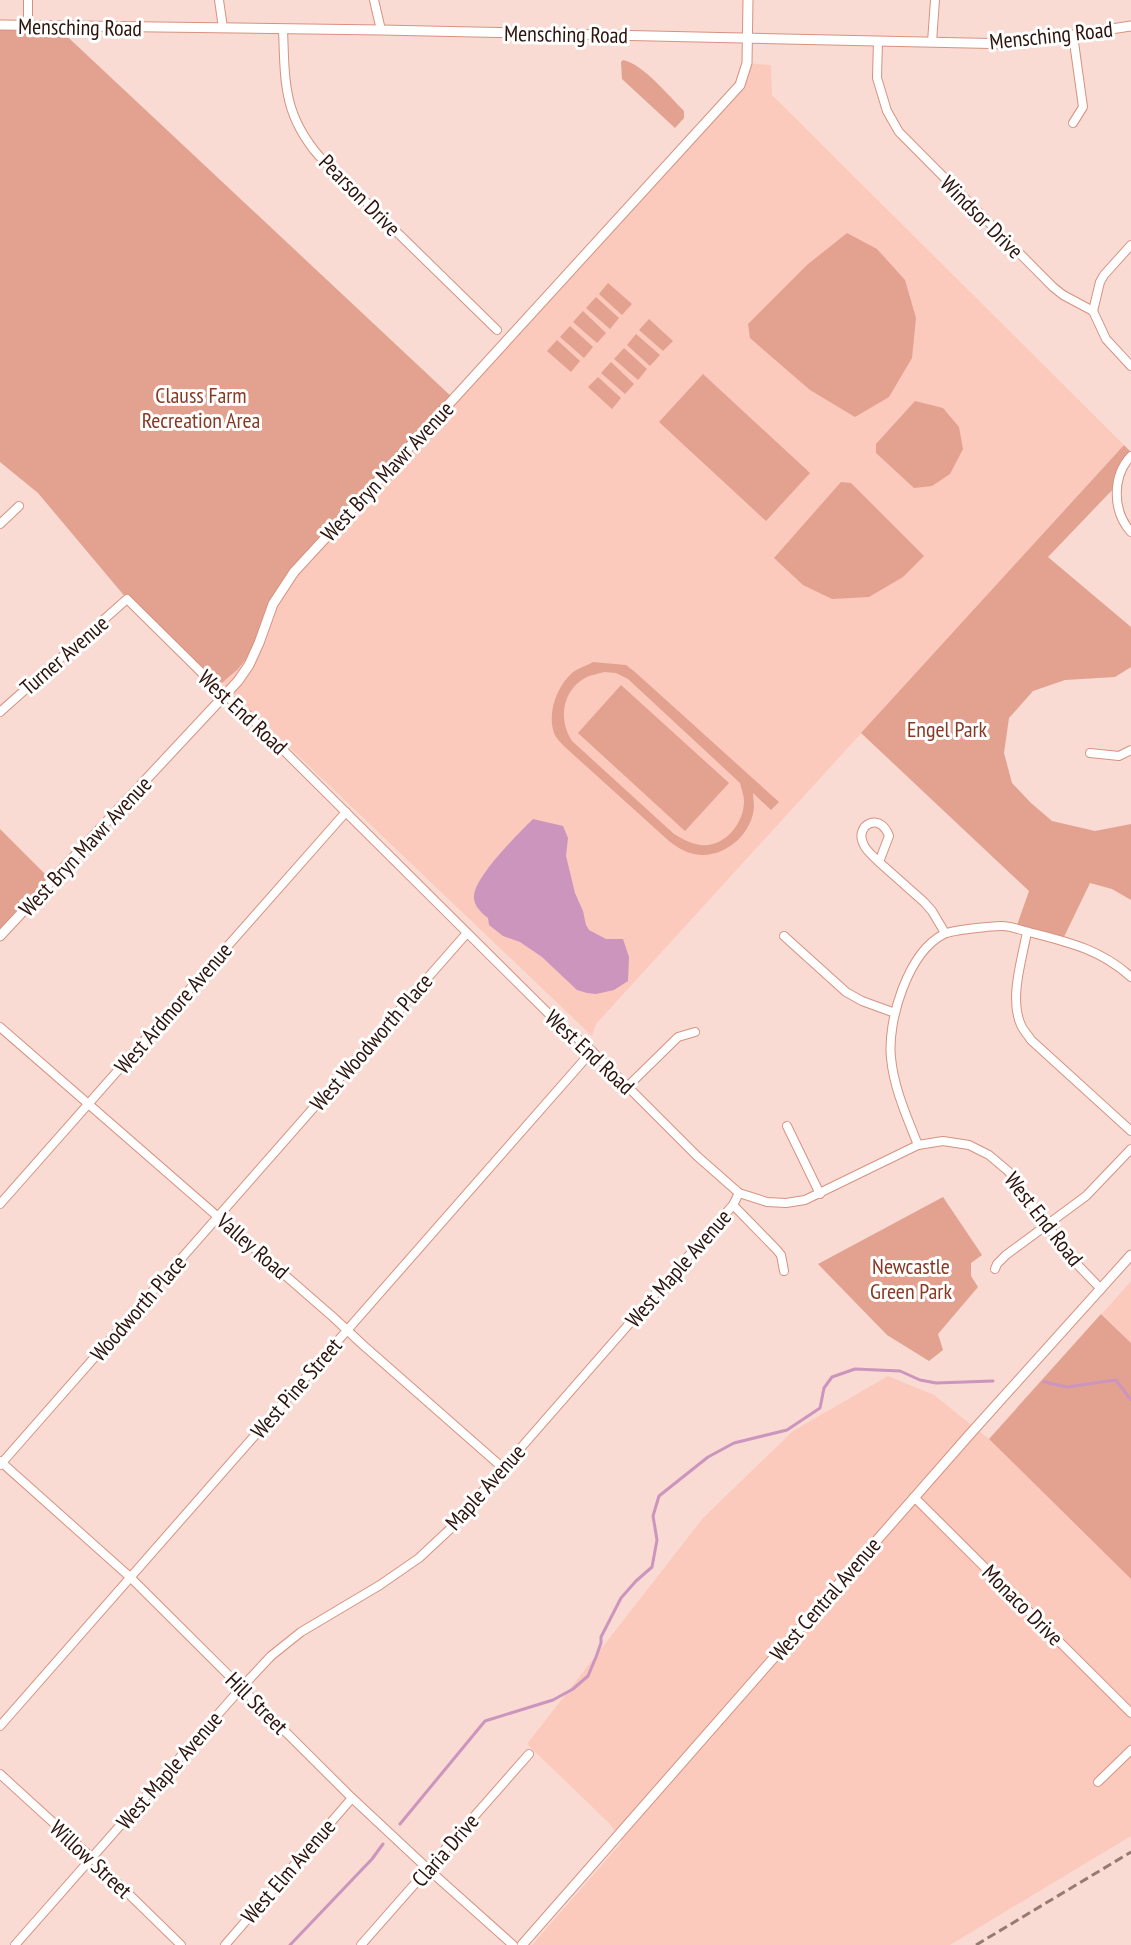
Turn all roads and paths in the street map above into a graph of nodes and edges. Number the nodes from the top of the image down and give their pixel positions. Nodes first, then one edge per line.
1 (28, 0) edge
2 (219, 0) edge
3 (374, 0) edge
4 (748, 0) edge
5 (935, 0) edge
6 (0, 25) edge
7 (28, 26) junction
8 (1131, 26) edge
9 (223, 28) junction
10 (283, 29) junction
11 (381, 30) junction
12 (1073, 35) junction
13 (746, 39) junction
14 (878, 41) junction
15 (933, 42) junction
16 (1073, 123) dead end
17 (1131, 245) edge
18 (1093, 310) junction
19 (497, 330) dead end
20 (1131, 366) edge
21 (1131, 456) edge
22 (19, 506) dead end
23 (0, 524) edge
24 (1131, 532) edge
25 (127, 599) joint
26 (226, 696) junction
27 (0, 712) edge
28 (1131, 750) edge
29 (1090, 753) dead end
30 (346, 812) junction
31 (879, 862) junction
32 (1027, 932) junction
33 (468, 933) junction
34 (945, 933) junction
35 (0, 936) edge
36 (784, 936) dead end
37 (1131, 977) edge
38 (895, 1013) junction
39 (0, 1027) edge
40 (695, 1032) dead end
41 (592, 1050) junction
42 (628, 1086) junction
43 (88, 1104) junction
44 (787, 1125) dead end
45 (1131, 1131) edge
46 (918, 1145) junction
47 (1131, 1149) edge
48 (275, 1152) joint
49 (739, 1193) junction
50 (820, 1194) junction
51 (0, 1204) edge
52 (733, 1205) junction
53 (218, 1217) junction
54 (1046, 1225) junction
55 (1131, 1255) edge
56 (994, 1269) dead end
57 (784, 1271) dead end
58 (1101, 1289) junction
59 (347, 1330) junction
60 (614, 1342) joint
61 (1, 1463) edge
62 (503, 1468) junction
63 (914, 1497) junction
64 (130, 1577) junction
65 (337, 1610) joint
66 (242, 1687) junction
67 (1131, 1713) edge
68 (0, 1726) edge
69 (1131, 1750) edge
70 (529, 1754) dead end
71 (0, 1774) edge
72 (1098, 1782) dead end
73 (352, 1798) junction
74 (92, 1858) junction
75 (428, 1869) junction
76 (15, 1945) edge
77 (181, 1945) edge
78 (225, 1945) edge
79 (362, 1945) edge
80 (513, 1945) edge
81 (522, 1945) edge

1 - 7 street
2 - 9 street
3 - 11 street
4 - 13 street, West Bryn Mawr Avenue
5 - 15 street
6 - 7 street, Mensching Road
7 - 9 street, Mensching Road
8 - 12 street, Mensching Road
9 - 10 street, Mensching Road
10 - 11 street, Mensching Road
10 - 19 street, Pearson Drive
11 - 13 street, Mensching Road
12 - 15 street, Mensching Road
12 - 16 street
13 - 14 street, Mensching Road
13 - 26 street, West Bryn Mawr Avenue
14 - 15 street, Mensching Road
14 - 18 street, Windsor Drive
17 - 18 street
18 - 20 street
21 - 24 street
22 - 23 street
25 - 26 street, West End Road
25 - 27 street, Turner Avenue
26 - 30 street, West End Road
26 - 35 street, West Bryn Mawr Avenue
28 - 29 street
30 - 33 street, West End Road
30 - 43 street, West Ardmore Avenue
31 - 31 street
31 - 34 street
32 - 34 street
32 - 37 street
32 - 45 street
33 - 41 street, West End Road
33 - 48 street, West Woodworth Place
34 - 38 street
36 - 38 street
38 - 46 street
39 - 43 street, Valley Road
40 - 42 street
41 - 42 street, West End Road
41 - 59 street, West Pine Street
42 - 49 street, West End Road
43 - 51 street, West Ardmore Avenue
43 - 53 street, Valley Road
44 - 50 street
46 - 50 street, West End Road
46 - 54 street, West End Road
47 - 54 street
48 - 53 street, Woodworth Place
49 - 50 street, West End Road
49 - 52 street, West Maple Avenue
52 - 57 street
52 - 60 street, West Maple Avenue
53 - 59 street, Valley Road
53 - 61 street, Woodworth Place
54 - 56 street
54 - 58 street, West End Road
55 - 58 street, West Central Avenue
58 - 63 street, West Central Avenue
59 - 62 street, Valley Road
59 - 64 street, West Pine Street
60 - 62 street, Maple Avenue
61 - 64 street, Hill Street
62 - 65 street, Maple Avenue
63 - 67 street, Monaco Drive
63 - 81 street, West Central Avenue
64 - 66 street, Hill Street
64 - 68 street, West Pine Street
65 - 66 street, West Maple Avenue
66 - 73 street, Hill Street
66 - 74 street, West Maple Avenue
69 - 72 street
70 - 75 street, Claria Drive
71 - 74 street, Willow Street
73 - 75 street, Hill Street
73 - 78 street, West Elm Avenue
74 - 76 street, West Maple Avenue
74 - 77 street, Willow Street
75 - 79 street, Claria Drive
75 - 80 street, Hill Street

